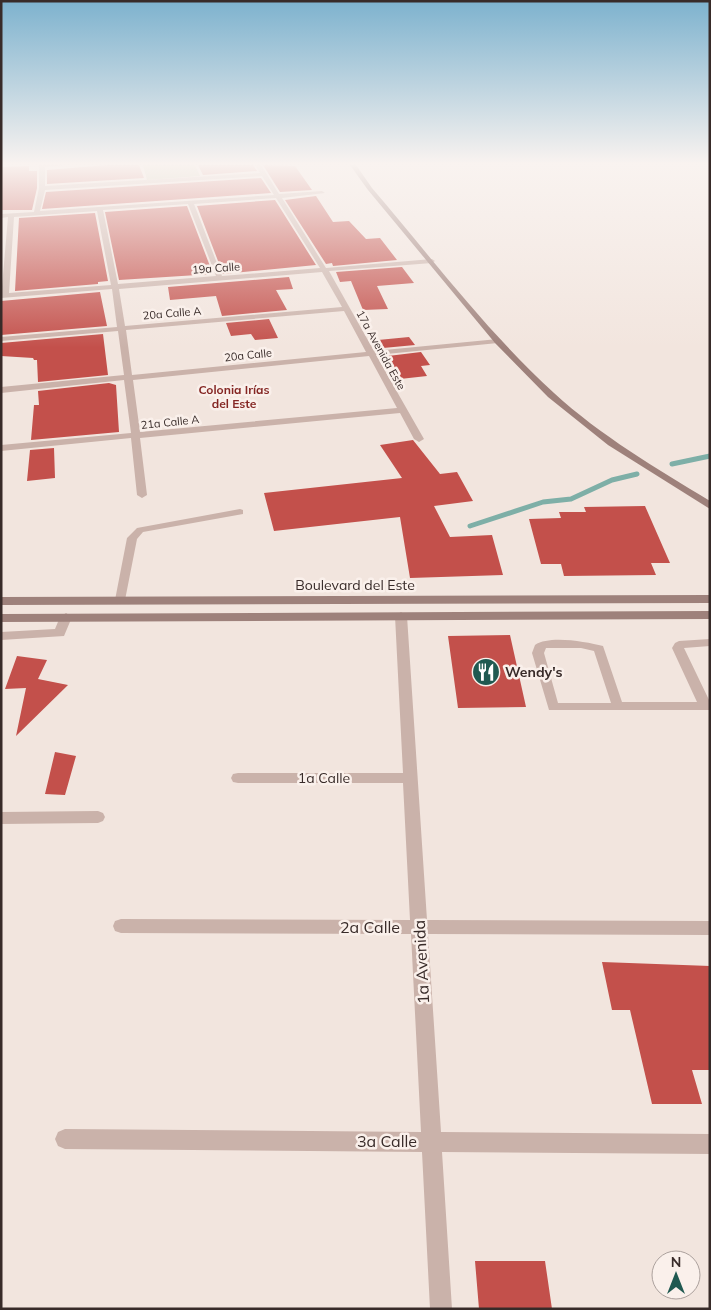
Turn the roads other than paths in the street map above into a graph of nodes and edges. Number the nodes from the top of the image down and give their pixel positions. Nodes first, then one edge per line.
1 (10, 226) edge
2 (104, 226) edge
3 (199, 226) edge
4 (296, 226) edge
5 (402, 226) edge
6 (432, 261) junction
7 (325, 271) junction
8 (220, 279) junction
9 (117, 286) junction
10 (3, 296) edge
11 (346, 309) junction
12 (120, 328) junction
13 (1, 339) edge
14 (498, 341) junction
15 (373, 354) junction
16 (128, 378) junction
17 (1, 390) edge
18 (402, 410) junction
19 (136, 437) junction
20 (419, 439) dead end
21 (1, 448) edge
22 (142, 495) dead end
23 (710, 506) edge
24 (240, 512) dead end
25 (710, 599) edge
26 (120, 600) junction
27 (1, 601) edge
28 (710, 615) edge
29 (401, 616) junction
30 (1, 618) edge
31 (66, 618) junction
32 (1, 636) edge
33 (710, 642) edge
34 (708, 706) edge
35 (618, 707) junction
36 (238, 778) dead end
37 (411, 778) junction
38 (98, 817) dead end
39 (1, 818) edge
40 (121, 926) dead end
41 (419, 927) junction
42 (710, 928) edge
43 (65, 1139) dead end
44 (432, 1142) junction
45 (710, 1144) edge
46 (441, 1309) edge

1 - 10 street
2 - 9 street
3 - 8 street
4 - 7 street, 17a Avenida Este
5 - 6 main road
6 - 7 street, 19a Calle
6 - 14 main road
7 - 8 street, 19a Calle
7 - 11 street, 17a Avenida Este
8 - 9 street, 19a Calle
9 - 10 street, 19a Calle
9 - 12 street
11 - 12 street, 20a Calle A
11 - 15 street, 17a Avenida Este
12 - 13 street, 20a Calle A
12 - 16 street
14 - 15 street, 20a Calle
14 - 23 main road
15 - 16 street, 20a Calle
15 - 18 street, 17a Avenida Este
16 - 17 street, 20a Calle
16 - 19 street
18 - 19 street, 21a Calle A
18 - 20 street, 17a Avenida Este
19 - 21 street, 21a Calle A
19 - 22 street
24 - 26 lane
25 - 26 main road, Boulevard del Este
26 - 27 main road, Boulevard del Este
28 - 29 main road
29 - 31 main road
29 - 37 street, 1a Avenida
30 - 31 main road
31 - 32 street
33 - 34 lane
34 - 35 lane
35 - 35 lane
36 - 37 street, 1a Calle
37 - 41 street, 1a Avenida
38 - 39 street
40 - 41 street, 2a Calle
41 - 42 street, 2a Calle
41 - 44 street, 1a Avenida
43 - 44 street, 3a Calle
44 - 45 street, 3a Calle
44 - 46 street, 1a Avenida

